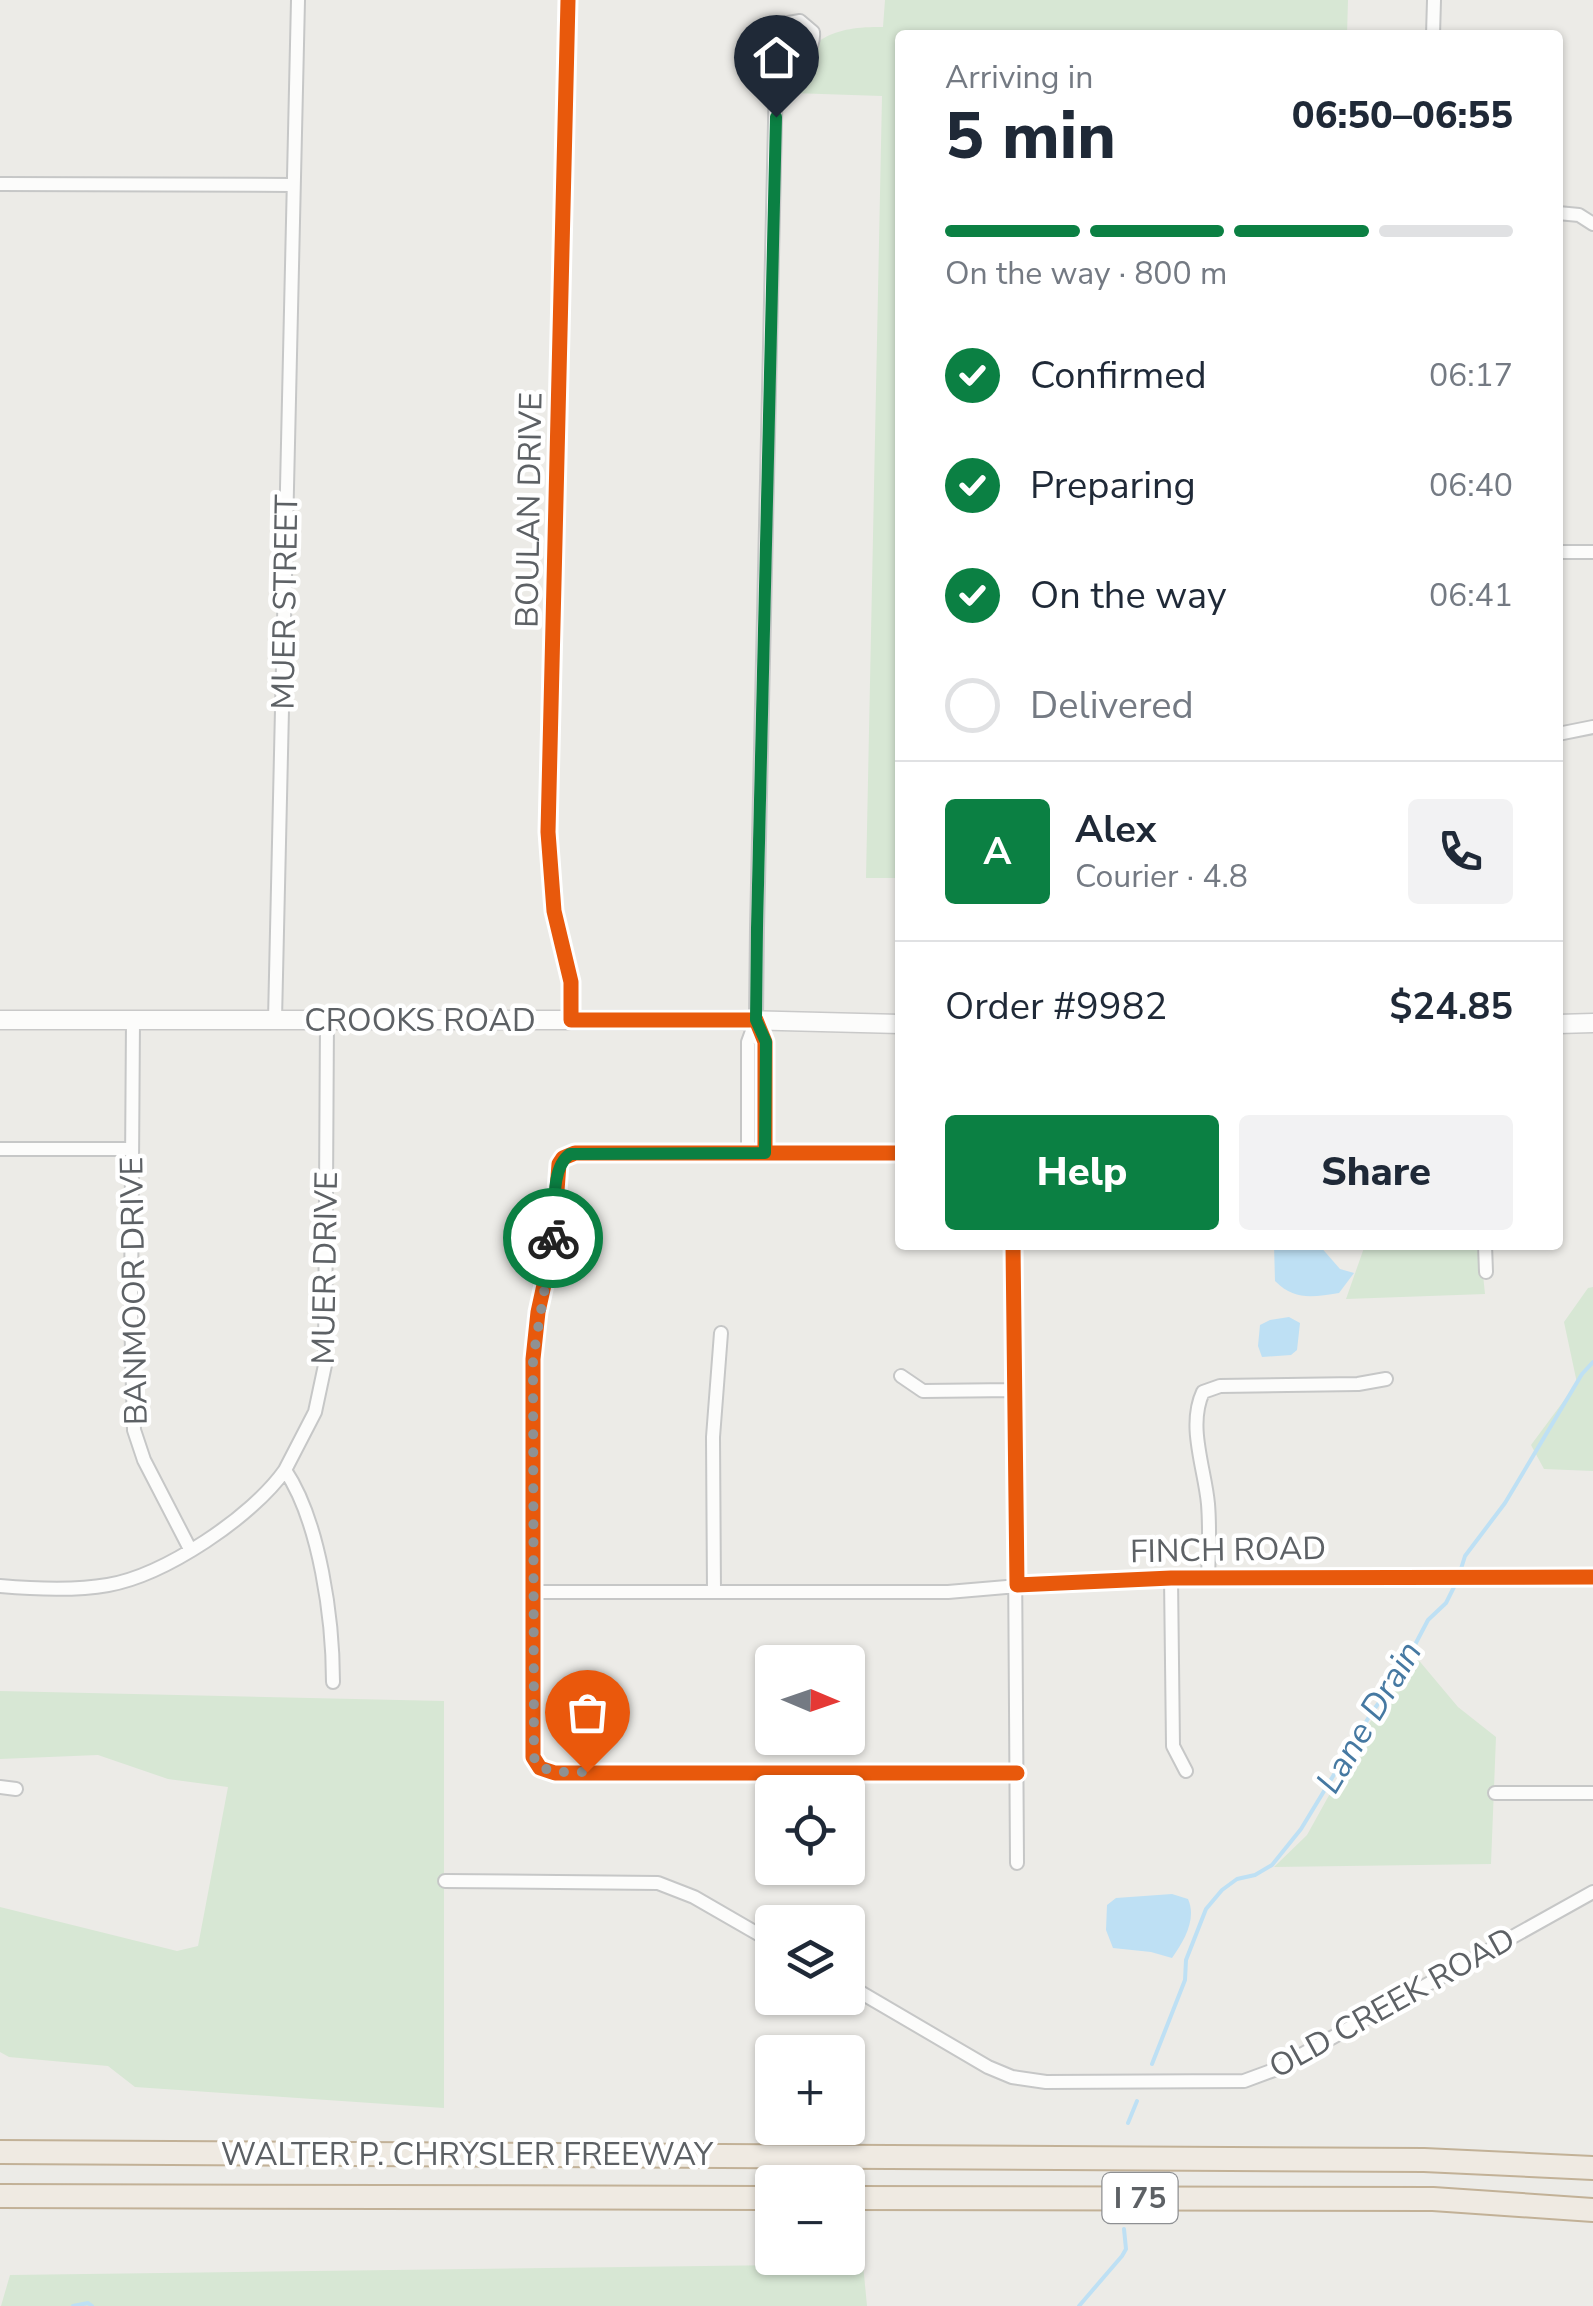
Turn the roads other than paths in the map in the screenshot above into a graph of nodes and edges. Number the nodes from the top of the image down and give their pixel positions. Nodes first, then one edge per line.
1 (298, 0) edge
2 (568, 0) edge
3 (1434, 0) edge
4 (1433, 30) edge
5 (776, 78) dead end
6 (0, 184) edge
7 (293, 185) junction
8 (1563, 214) edge
9 (1592, 220) edge
10 (1563, 552) edge
11 (1593, 552) edge
12 (1593, 727) edge
13 (1563, 733) edge
14 (327, 1019) junction
15 (0, 1020) edge
16 (133, 1020) junction
17 (275, 1020) junction
18 (571, 1020) junction
19 (756, 1020) junction
20 (895, 1024) edge
21 (1563, 1024) edge
22 (1593, 1024) edge
23 (0, 1149) edge
24 (132, 1149) junction
25 (748, 1153) junction
26 (765, 1153) junction
27 (895, 1153) edge
28 (1013, 1250) edge
29 (1486, 1250) edge
30 (1486, 1272) dead end
31 (721, 1333) dead end
32 (901, 1376) dead end
33 (1386, 1379) dead end
34 (1014, 1390) junction
35 (285, 1470) junction
36 (190, 1549) junction
37 (1208, 1577) junction
38 (1593, 1577) edge
39 (1171, 1578) junction
40 (1017, 1585) junction
41 (0, 1586) edge
42 (533, 1592) junction
43 (714, 1592) junction
44 (333, 1682) dead end
45 (1186, 1771) dead end
46 (1016, 1773) junction
47 (0, 1787) edge
48 (16, 1788) dead end
49 (1495, 1793) dead end
50 (1593, 1793) edge
51 (1017, 1863) dead end
52 (445, 1881) dead end
53 (1593, 1892) edge
54 (755, 1932) edge
55 (865, 1995) edge
56 (0, 2137) edge
57 (63, 2151) junction
58 (0, 2152) edge
59 (1593, 2168) edge
60 (0, 2196) edge
61 (106, 2196) junction
62 (755, 2198) edge
63 (865, 2198) edge
64 (0, 2210) edge
65 (1593, 2210) edge

1 - 7 street
2 - 18 street, BOULAN DRIVE
3 - 4 street
5 - 19 street
6 - 7 street
7 - 17 street, MUER STREET
8 - 9 street
10 - 11 street
12 - 13 street
14 - 17 main road, CROOKS ROAD
14 - 18 main road, CROOKS ROAD
14 - 35 street, MUER DRIVE
15 - 16 main road, CROOKS ROAD
16 - 17 main road, CROOKS ROAD
16 - 24 street, BANMOOR DRIVE
18 - 19 main road, CROOKS ROAD
19 - 20 main road, CROOKS ROAD
19 - 25 street
19 - 26 street
21 - 22 main road
23 - 24 street
24 - 36 street, BANMOOR DRIVE
25 - 26 street
25 - 42 street
26 - 27 street
28 - 34 street
29 - 30 street
31 - 43 street
32 - 34 street
33 - 37 street
34 - 40 street
35 - 36 street, MUER DRIVE
35 - 44 street
36 - 41 street, MUER DRIVE
37 - 38 street, FINCH ROAD
37 - 39 street, FINCH ROAD
39 - 40 street, FINCH ROAD
39 - 45 street
40 - 43 street, FINCH ROAD
40 - 46 street
42 - 43 street, FINCH ROAD
42 - 46 street
46 - 51 street
47 - 48 street
49 - 50 street
52 - 54 street
53 - 55 street, OLD CREEK ROAD
56 - 57 highway
57 - 58 highway, WALTER P. CHRYSLER FREEWAY / I 75
57 - 59 highway, WALTER P. CHRYSLER FREEWAY / I 75
60 - 61 highway, WALTER P. CHRYSLER FREEWAY
61 - 62 highway, WALTER P. CHRYSLER FREEWAY
61 - 64 highway
63 - 65 highway, I 75

